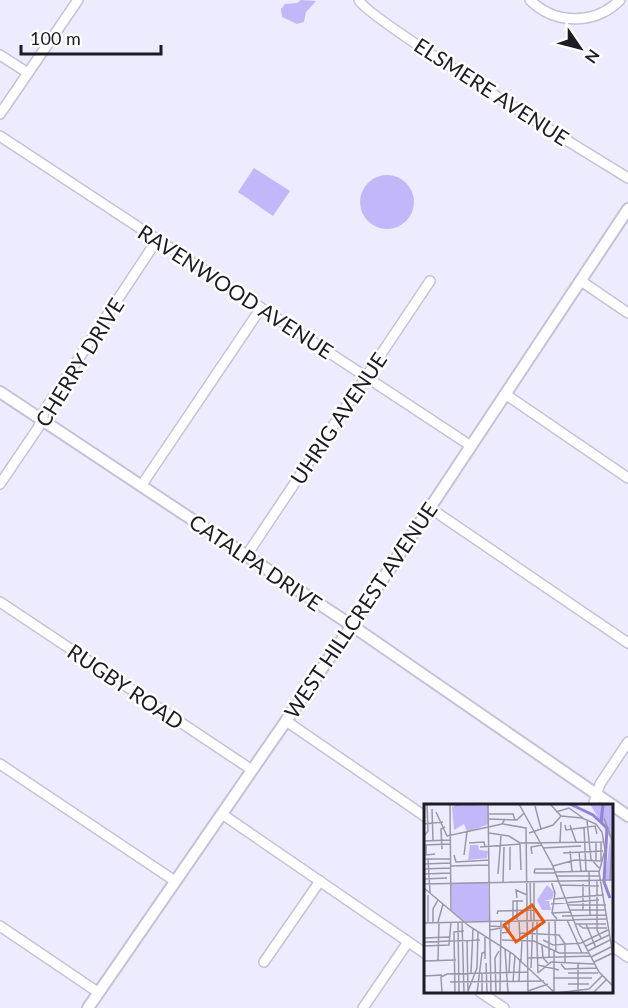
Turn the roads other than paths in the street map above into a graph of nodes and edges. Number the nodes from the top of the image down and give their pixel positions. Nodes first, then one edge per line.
1 (78, 0) edge
2 (359, 0) edge
3 (530, 0) edge
4 (620, 0) edge
5 (0, 55) edge
6 (28, 73) junction
7 (0, 114) edge
8 (0, 136) edge
9 (628, 178) edge
10 (628, 209) edge
11 (157, 240) junction
12 (430, 281) dead end
13 (581, 281) junction
14 (261, 308) junction
15 (628, 313) edge
16 (366, 376) junction
17 (0, 392) edge
18 (505, 394) junction
19 (42, 420) junction
20 (471, 446) junction
21 (628, 478) edge
22 (0, 484) edge
23 (141, 486) junction
24 (429, 508) junction
25 (246, 555) junction
26 (0, 602) edge
27 (351, 626) junction
28 (628, 643) edge
29 (286, 721) junction
30 (628, 742) edge
31 (0, 764) edge
32 (252, 770) junction
33 (595, 800) edge
34 (613, 809) edge
35 (222, 814) junction
36 (424, 816) edge
37 (628, 816) edge
38 (175, 881) junction
39 (320, 881) junction
40 (0, 926) edge
41 (408, 942) junction
42 (613, 947) edge
43 (424, 953) edge
44 (628, 957) edge
45 (264, 962) dead end
46 (99, 993) junction
47 (482, 993) edge
48 (88, 1008) edge
49 (363, 1008) edge
50 (504, 1008) edge

1 - 6 street
2 - 9 street, ELSMERE AVENUE
3 - 4 street
5 - 6 street
6 - 7 street
8 - 11 street, RAVENWOOD AVENUE
10 - 13 street, WEST HILLCREST AVENUE
11 - 14 street, RAVENWOOD AVENUE
11 - 19 street, CHERRY DRIVE
12 - 16 street, UHRIG AVENUE
13 - 15 street
13 - 18 street, WEST HILLCREST AVENUE
14 - 16 street, RAVENWOOD AVENUE
14 - 23 street
16 - 20 street, RAVENWOOD AVENUE
16 - 25 street, UHRIG AVENUE
17 - 19 street, CATALPA DRIVE
18 - 20 street, WEST HILLCREST AVENUE
18 - 21 street
19 - 22 street, CHERRY DRIVE
19 - 23 street, CATALPA DRIVE
20 - 24 street, WEST HILLCREST AVENUE
23 - 25 street, CATALPA DRIVE
24 - 27 street, WEST HILLCREST AVENUE
24 - 28 street
25 - 27 street, CATALPA DRIVE
26 - 32 street, RUGBY ROAD
27 - 29 street, WEST HILLCREST AVENUE
27 - 33 street, CATALPA DRIVE
29 - 32 street, WEST HILLCREST AVENUE
29 - 36 street
30 - 33 street
31 - 38 street
32 - 35 street, WEST HILLCREST AVENUE
34 - 37 street, CATALPA DRIVE
35 - 38 street, WEST HILLCREST AVENUE
35 - 39 street
38 - 46 street, WEST HILLCREST AVENUE
39 - 41 street
39 - 45 street
40 - 46 street
41 - 43 street
41 - 49 street
42 - 44 street
46 - 48 street, WEST HILLCREST AVENUE
47 - 50 street

